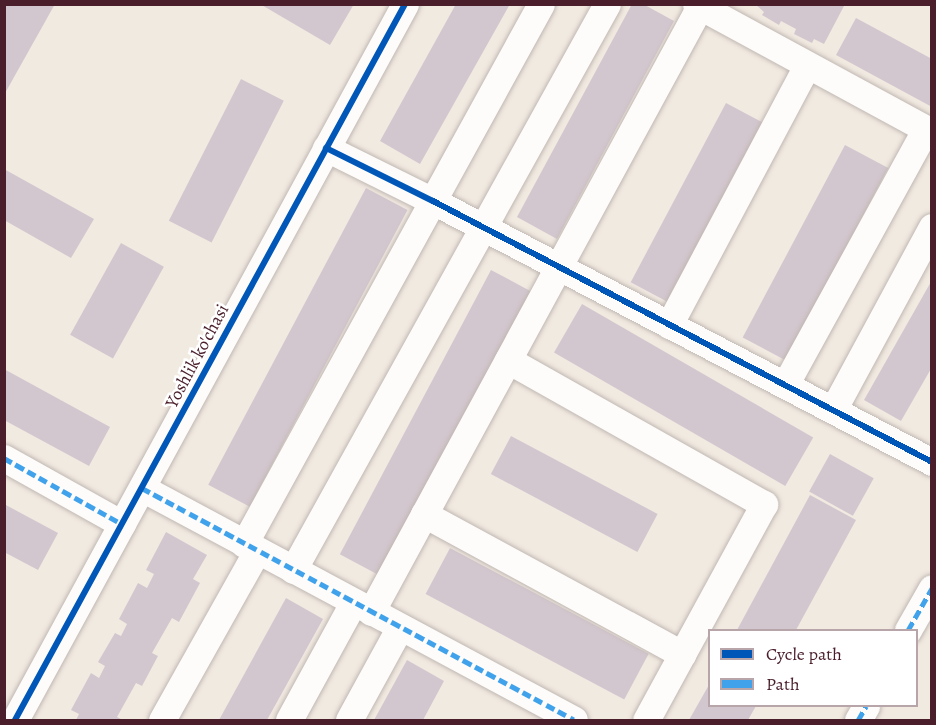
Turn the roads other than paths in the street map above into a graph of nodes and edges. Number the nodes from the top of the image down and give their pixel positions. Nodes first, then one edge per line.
1 (405, 4) edge
2 (541, 4) edge
3 (607, 4) edge
4 (698, 5) edge
5 (807, 64) junction
6 (929, 130) edge
7 (327, 148) junction
8 (433, 201) junction
9 (483, 227) junction
10 (932, 227) edge
11 (559, 266) junction
12 (669, 325) junction
13 (507, 360) junction
14 (785, 385) junction
15 (833, 410) junction
16 (4, 458) edge
17 (932, 462) edge
18 (142, 488) junction
19 (424, 514) junction
20 (122, 524) junction
21 (250, 547) junction
22 (293, 570) junction
23 (932, 588) edge
24 (362, 607) junction
25 (400, 627) junction
26 (909, 629) edge
27 (682, 654) junction
28 (15, 720) edge
29 (162, 720) edge
30 (289, 720) edge
31 (349, 720) edge
32 (574, 720) edge
33 (646, 720) edge

1 - 7 street, Yoshlik ko'chasi
2 - 8 street
3 - 9 street
4 - 5 street
4 - 11 street
5 - 6 street
5 - 12 street
6 - 14 street
7 - 8 street
7 - 18 street, Yoshlik ko'chasi
8 - 9 street
8 - 21 street
9 - 11 street
9 - 22 street
10 - 15 street
11 - 12 street
11 - 13 street
12 - 14 street
13 - 19 street
13 - 27 street
14 - 15 street
15 - 17 street
16 - 20 street
18 - 20 street, Yoshlik ko'chasi
18 - 21 street
19 - 24 street
19 - 27 street
20 - 28 street, Yoshlik ko'chasi
21 - 22 street
21 - 29 street
22 - 24 street
23 - 26 street
24 - 25 street
24 - 30 street
25 - 31 street
25 - 32 street
27 - 33 street

